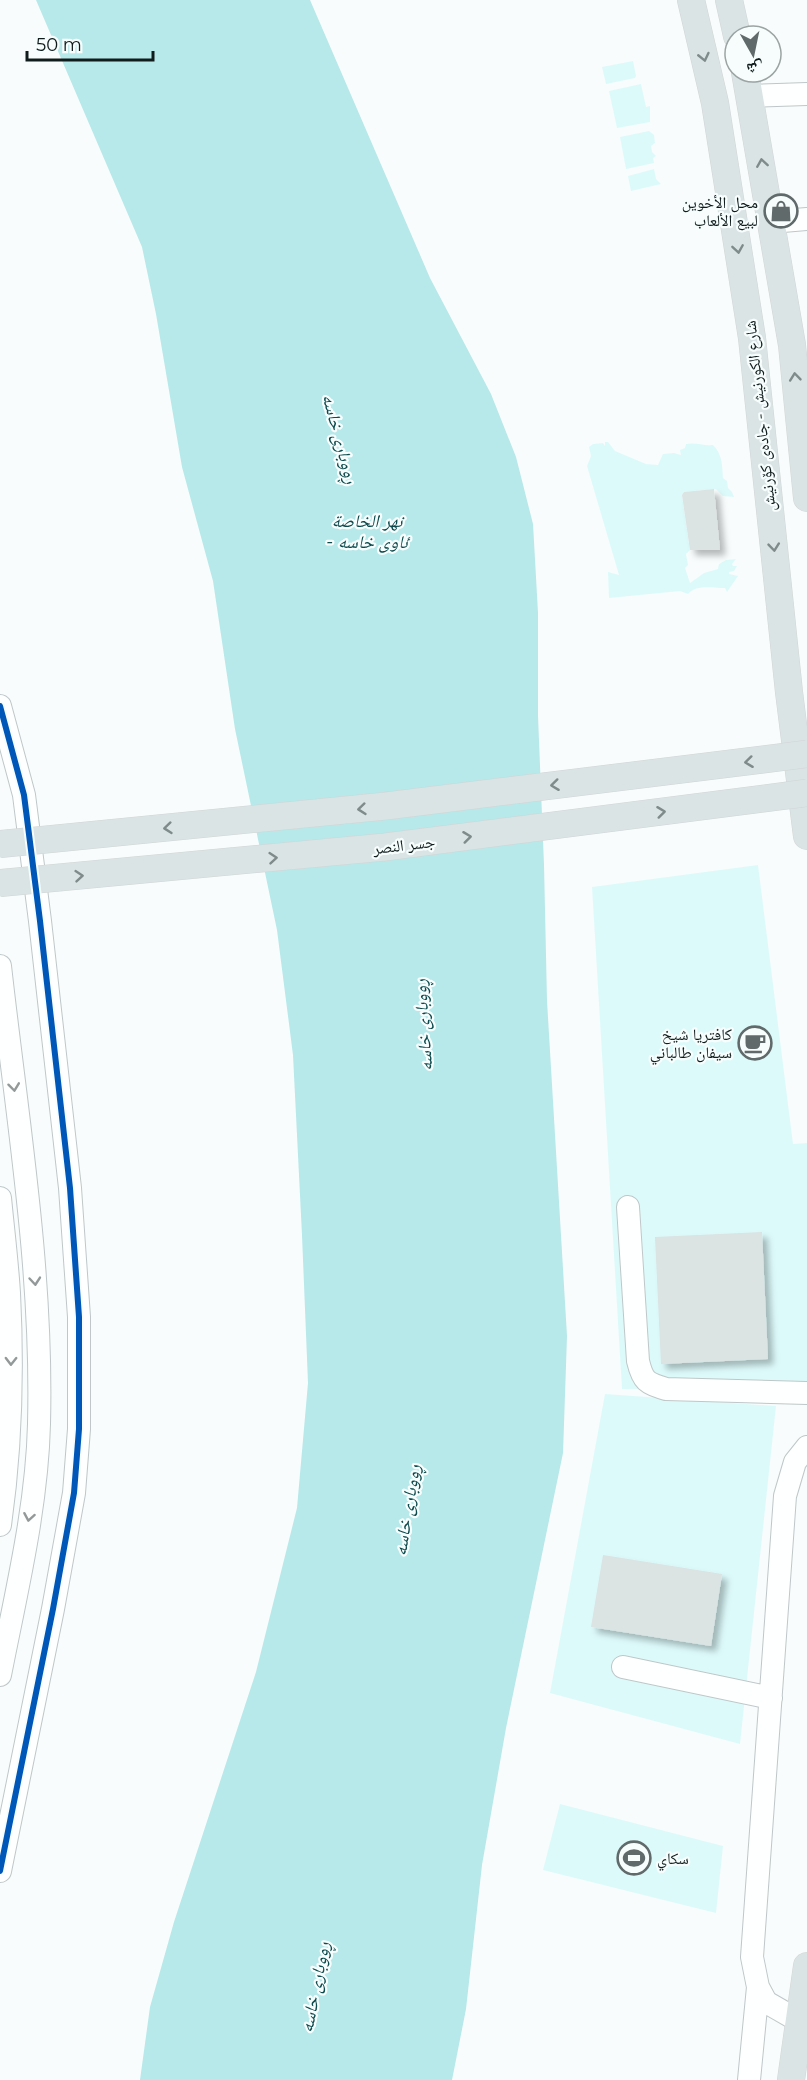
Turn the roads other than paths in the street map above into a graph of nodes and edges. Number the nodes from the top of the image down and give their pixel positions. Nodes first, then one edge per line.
1 (691, 0) edge
2 (729, 0) edge
3 (734, 24) edge
4 (748, 84) edge
5 (807, 94) edge
6 (807, 219) edge
7 (771, 222) junction
8 (800, 345) edge
9 (806, 470) edge
10 (807, 498) edge
11 (0, 706) edge
12 (807, 754) edge
13 (807, 793) edge
14 (807, 836) edge
15 (0, 844) edge
16 (0, 883) edge
17 (0, 966) edge
18 (0, 1114) edge
19 (22, 1150) junction
20 (0, 1198) edge
21 (628, 1207) dead end
22 (807, 1393) edge
23 (807, 1447) edge
24 (34, 1491) junction
25 (74, 1493) junction
26 (0, 1525) edge
27 (623, 1667) dead end
28 (0, 1675) edge
29 (771, 1698) junction
30 (0, 1871) edge
31 (807, 1966) edge
32 (758, 1987) junction
33 (799, 2022) junction
34 (748, 2080) edge
35 (791, 2080) edge

1 -> 14 main road, شارع الكورنيش - جادەی کۆرنیش
2 - 3 main road
4 - 5 street
7 -> 4 main road
6 - 7 street
7 - 8 main road
9 -> 8 main road
9 - 10 main road
11 - 25 street
12 -> 15 main road, bridge
16 -> 13 main road, جسر النصر, bridge
17 -> 19 street
18 - 19 street
19 -> 24 street
20 -> 26 street
21 - 22 street
23 - 29 street
24 - 25 street
24 -> 28 street
25 - 30 street
27 - 29 street
29 - 32 street
31 - 33 main road
32 - 33 street
32 - 34 street
33 - 35 main road

